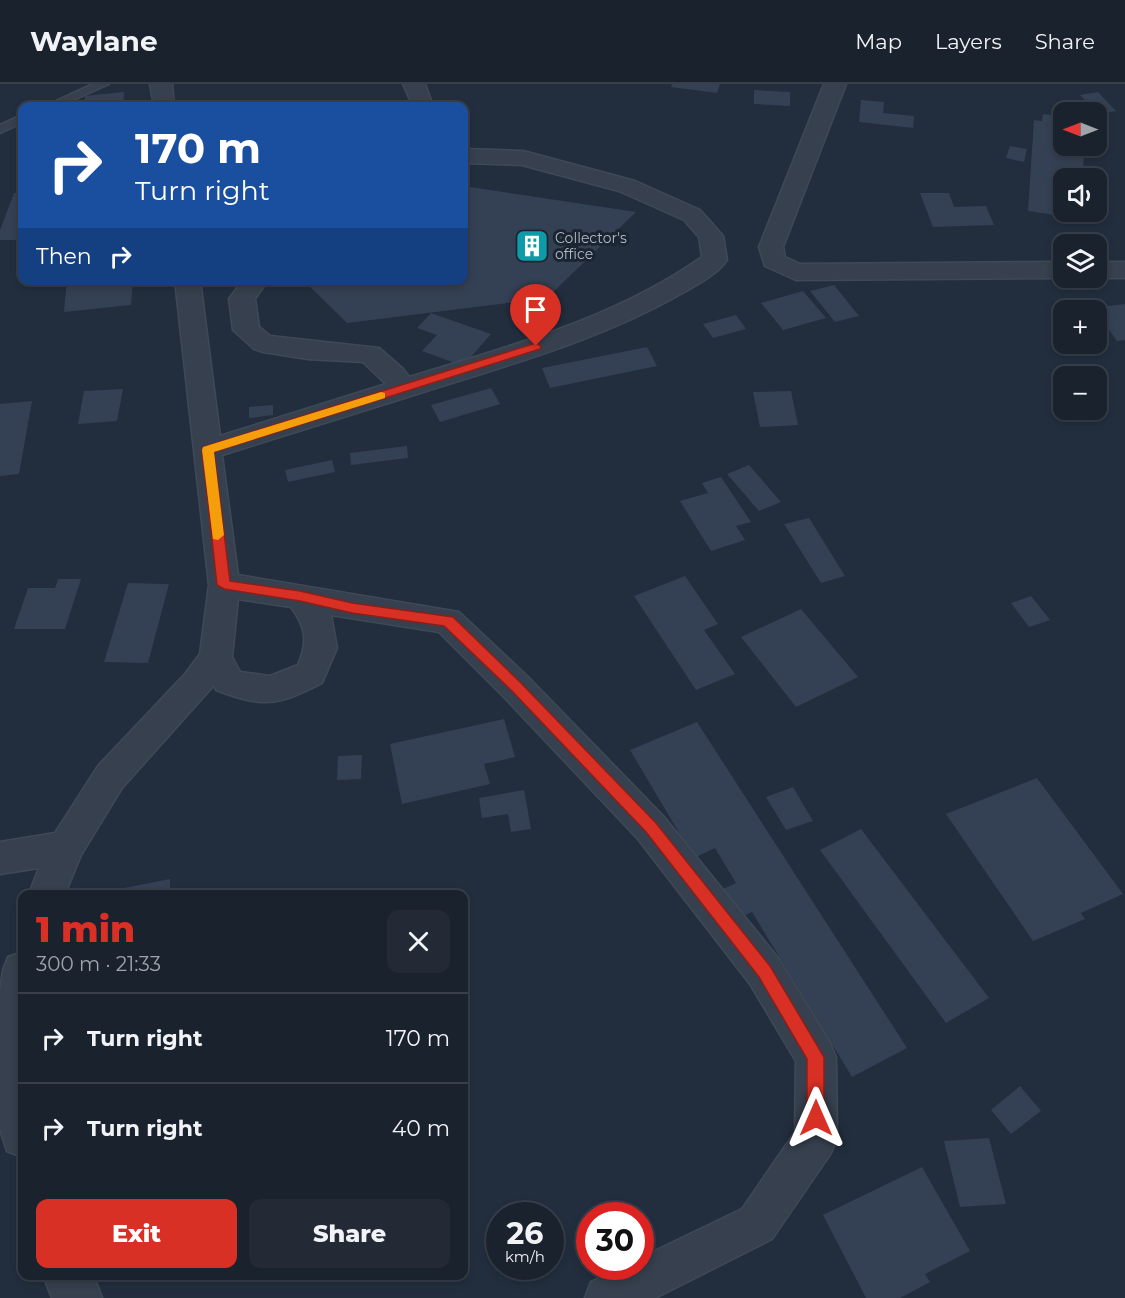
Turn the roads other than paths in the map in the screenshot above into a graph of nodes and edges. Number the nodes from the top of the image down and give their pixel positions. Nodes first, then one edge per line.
1 (103, 84) edge
2 (161, 84) edge
3 (414, 84) edge
4 (836, 84) edge
5 (60, 102) edge
6 (163, 102) edge
7 (421, 102) edge
8 (18, 121) edge
9 (0, 129) edge
10 (468, 156) edge
11 (1053, 270) edge
12 (1107, 270) edge
13 (1125, 270) edge
14 (188, 285) edge
15 (252, 285) edge
16 (404, 389) junction
17 (207, 450) junction
18 (224, 585) junction
19 (300, 596) junction
20 (216, 657) junction
21 (66, 847) junction
22 (0, 858) edge
23 (49, 890) edge
24 (18, 1003) edge
25 (18, 1114) edge
26 (67, 1280) edge
27 (80, 1298) edge
28 (607, 1298) edge

1 - 5 lane
2 - 6 street
3 - 7 street
4 - 11 street
8 - 9 lane
10 - 16 street
12 - 13 street
14 - 17 street
15 - 16 street
16 - 17 street
17 - 18 street
18 - 19 street
18 - 20 street
19 - 20 street
19 - 28 street
20 - 21 street
21 - 22 street
21 - 23 street
24 - 25 street
26 - 27 street

